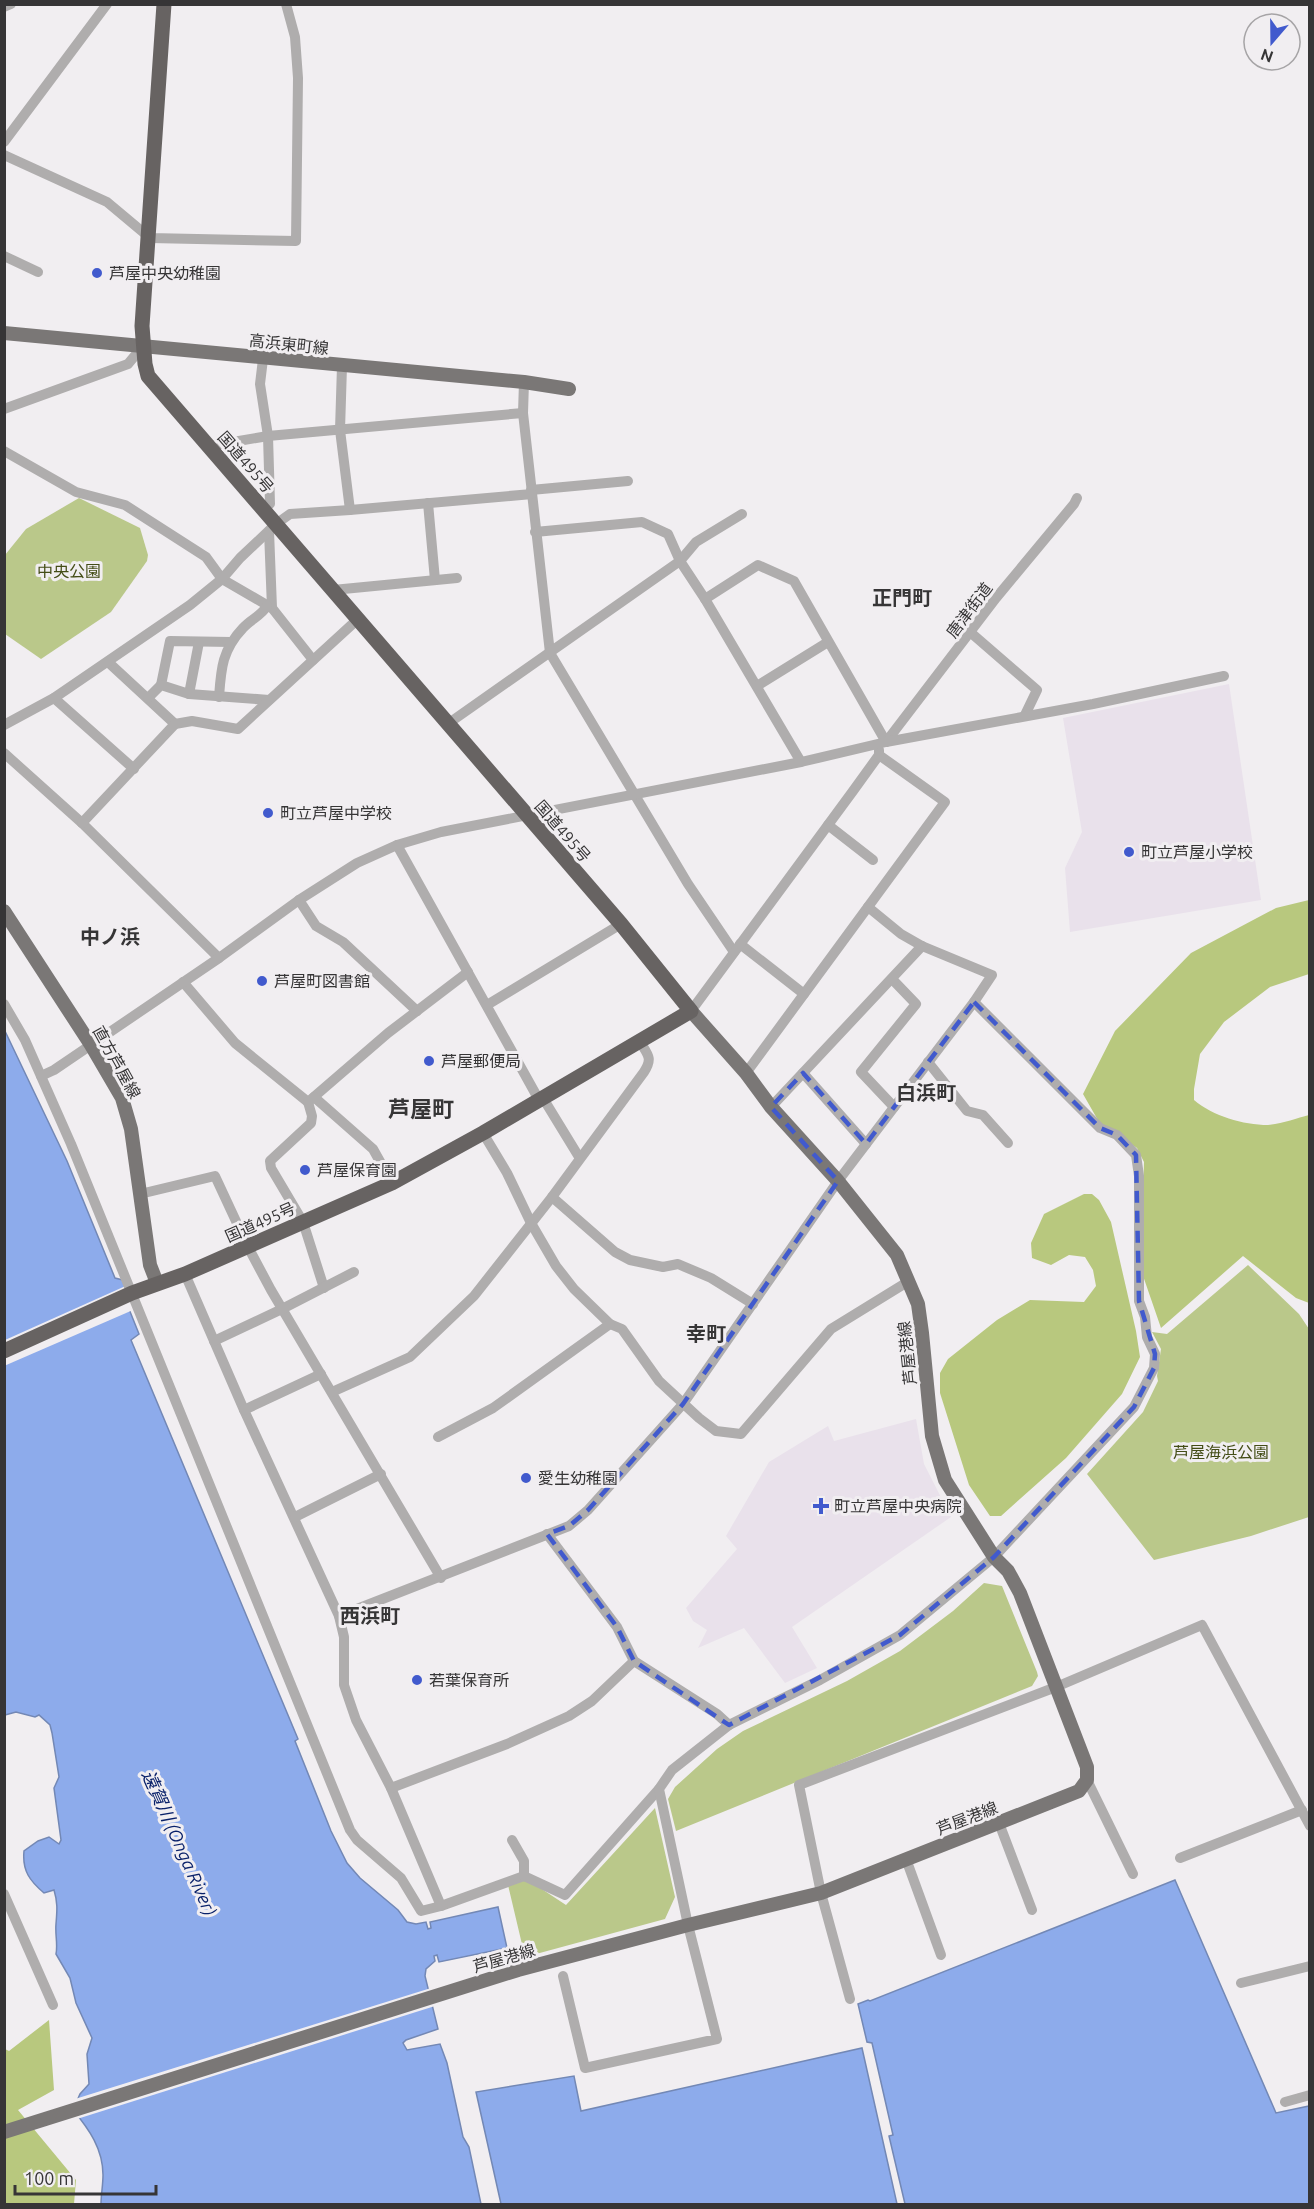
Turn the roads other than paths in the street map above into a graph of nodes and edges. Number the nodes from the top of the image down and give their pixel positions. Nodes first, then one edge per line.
1 (11, 4) edge
2 (107, 4) edge
3 (164, 4) edge
4 (286, 4) edge
5 (4, 7) edge
6 (4, 142) edge
7 (4, 155) edge
8 (150, 237) junction
9 (4, 256) edge
10 (38, 272) dead end
11 (4, 333) edge
12 (143, 346) junction
13 (263, 358) junction
14 (342, 366) junction
15 (524, 382) junction
16 (569, 389) dead end
17 (4, 409) edge
18 (523, 413) junction
19 (340, 430) junction
20 (268, 436) junction
21 (209, 446) junction
22 (4, 451) edge
23 (628, 482) dead end
24 (532, 492) junction
25 (1077, 498) dead end
26 (428, 503) junction
27 (263, 509) junction
28 (350, 510) junction
29 (742, 514) dead end
30 (273, 527) junction
31 (535, 532) junction
32 (680, 561) junction
33 (457, 578) dead end
34 (222, 579) junction
35 (435, 580) junction
36 (333, 590) junction
37 (705, 599) junction
38 (269, 607) junction
39 (358, 619) junction
40 (970, 632) junction
41 (200, 642) junction
42 (231, 642) junction
43 (828, 642) junction
44 (550, 653) junction
45 (313, 660) junction
46 (108, 662) junction
47 (1224, 676) dead end
48 (161, 686) junction
49 (757, 686) junction
50 (189, 694) junction
51 (219, 697) junction
52 (54, 698) junction
53 (148, 698) junction
54 (269, 700) junction
55 (1025, 715) junction
56 (449, 723) junction
57 (175, 724) junction
58 (4, 725) edge
59 (881, 746) junction
60 (4, 753) edge
61 (801, 762) junction
62 (134, 769) junction
63 (635, 794) junction
64 (526, 816) junction
65 (82, 823) junction
66 (828, 825) junction
67 (398, 845) junction
68 (873, 860) dead end
69 (298, 900) junction
70 (868, 907) junction
71 (4, 911) edge
72 (621, 924) junction
73 (922, 946) junction
74 (737, 948) junction
75 (219, 958) junction
76 (468, 972) junction
77 (892, 979) junction
78 (183, 982) junction
79 (804, 994) junction
80 (974, 1002) junction
81 (4, 1004) edge
82 (487, 1005) junction
83 (417, 1011) junction
84 (691, 1011) junction
85 (640, 1042) junction
86 (91, 1045) junction
87 (927, 1062) junction
88 (746, 1073) junction
89 (803, 1073) junction
90 (41, 1076) junction
91 (311, 1100) junction
92 (539, 1100) junction
93 (771, 1107) junction
94 (894, 1107) junction
95 (483, 1133) junction
96 (1008, 1143) dead end
97 (866, 1144) junction
98 (579, 1157) junction
99 (838, 1181) junction
100 (392, 1183) junction
101 (140, 1194) junction
102 (552, 1197) junction
103 (303, 1222) junction
104 (531, 1223) junction
105 (248, 1247) junction
106 (354, 1272) dead end
107 (185, 1275) junction
108 (909, 1281) junction
109 (157, 1283) junction
110 (324, 1288) junction
111 (132, 1293) junction
112 (753, 1304) junction
113 (282, 1310) junction
114 (610, 1324) junction
115 (214, 1341) junction
116 (4, 1351) edge
117 (321, 1374) junction
118 (332, 1392) junction
119 (683, 1404) junction
120 (244, 1410) junction
121 (438, 1437) dead end
122 (381, 1474) junction
123 (295, 1518) junction
124 (547, 1534) junction
125 (994, 1557) junction
126 (441, 1578) junction
127 (339, 1616) junction
128 (634, 1661) junction
129 (1056, 1687) junction
130 (729, 1725) junction
131 (1087, 1780) junction
132 (391, 1788) junction
133 (659, 1789) junction
134 (1302, 1810) junction
135 (999, 1823) junction
136 (1310, 1826) edge
137 (512, 1840) dead end
138 (1180, 1858) dead end
139 (906, 1859) junction
140 (1133, 1874) dead end
141 (524, 1876) junction
142 (821, 1893) junction
143 (4, 1894) edge
144 (441, 1906) junction
145 (1032, 1910) dead end
146 (688, 1925) junction
147 (941, 1955) dead end
148 (1310, 1966) edge
149 (563, 1976) dead end
150 (1241, 1983) dead end
151 (850, 1999) dead end
152 (53, 2006) dead end
153 (1310, 2095) edge
154 (1286, 2102) dead end
155 (4, 2132) edge

1 - 5 street
2 - 6 street
3 - 8 highway, 国道495号
4 - 8 street
7 - 8 street
8 - 12 highway, 国道495号
9 - 10 street
11 - 12 main road, 高浜東町線
12 - 13 main road, 高浜東町線
12 - 17 street
12 - 21 highway, 国道495号
13 - 14 main road, 高浜東町線
13 - 20 street
14 - 15 main road, 高浜東町線
14 - 19 street
15 - 16 main road, 高浜東町線
15 - 18 street
18 - 19 street
18 - 24 street
19 - 20 street
19 - 28 street
20 - 21 street
20 - 27 street
21 - 27 highway, 国道495号
22 - 34 street
23 - 24 street
24 - 26 street
24 - 31 street
25 - 40 street, 唐津街道
26 - 28 street
26 - 35 street
27 - 30 highway, 国道495号
28 - 30 street
29 - 32 street
30 - 34 street
30 - 36 highway, 国道495号
30 - 38 street
31 - 32 street
31 - 44 street
32 - 37 street
32 - 44 street
33 - 35 street
34 - 38 street
34 - 46 street
35 - 36 street
36 - 39 highway, 国道495号
37 - 43 street
37 - 49 street
38 - 42 street
38 - 45 street
39 - 45 street
39 - 56 highway, 国道495号
40 - 55 street
40 - 59 street, 唐津街道
41 - 42 street
41 - 48 street
41 - 50 street
42 - 51 street
43 - 49 street
43 - 59 street
44 - 56 street
44 - 63 street
45 - 54 street
46 - 52 street
46 - 53 street
47 - 55 street
48 - 50 street
48 - 53 street
49 - 61 street
50 - 51 street
51 - 54 street
52 - 58 street
52 - 62 street
53 - 57 street
54 - 57 street
55 - 59 street
56 - 64 highway, 国道495号
57 - 62 street
59 - 61 street
59 - 66 street, 唐津街道
59 - 70 street
60 - 65 street
61 - 63 street
62 - 65 street
63 - 64 street
63 - 74 street
64 - 67 street
64 - 72 highway, 国道495号
65 - 75 street
66 - 68 street
66 - 74 street, 唐津街道
67 - 69 street
67 - 76 street
69 - 75 street
69 - 83 street
70 - 73 street
70 - 79 street
71 - 86 main road, 直方芦屋線
72 - 82 street
72 - 84 highway, 国道495号
73 - 77 street
73 - 80 street
74 - 79 street
74 - 84 street, 唐津街道
75 - 78 street
76 - 82 street
76 - 83 street
77 - 89 street
77 - 94 street
78 - 86 street
78 - 91 street
79 - 88 street
80 - 87 street
80 - 125 street
81 - 90 street
82 - 92 street
83 - 91 street
84 - 85 highway, 国道495号
84 - 88 main road, 芦屋港線
85 - 92 highway, 国道495号
85 - 98 street
86 - 90 street
86 - 101 main road, 直方芦屋線
87 - 94 street
87 - 96 street
88 - 93 main road, 芦屋港線
89 - 93 street
89 - 97 street
90 - 111 street
91 - 100 street
91 - 103 street
92 - 95 highway, 国道495号
92 - 98 street
93 - 99 main road, 芦屋港線
94 - 97 street
95 - 100 highway, 国道495号
95 - 104 street
97 - 99 street
98 - 102 street
99 - 108 main road, 芦屋港線
99 - 112 street
100 - 103 highway, 国道495号
101 - 105 street
101 - 109 main road, 直方芦屋線
102 - 104 street
102 - 112 street
103 - 105 highway, 国道495号
103 - 110 street
104 - 114 street
104 - 118 street
105 - 107 highway, 国道495号
105 - 113 street
106 - 110 street
107 - 109 highway, 国道495号
107 - 115 street
108 - 119 street
108 - 125 main road, 芦屋港線
109 - 111 highway, 国道495号
110 - 113 street
111 - 116 highway, 国道495号
111 - 144 street
112 - 119 street
113 - 115 street
113 - 117 street
114 - 119 street
114 - 121 street
115 - 120 street
117 - 118 street
117 - 120 street
118 - 122 street
119 - 124 street
120 - 123 street
122 - 123 street
122 - 126 street
123 - 127 street
124 - 126 street
124 - 128 street
125 - 129 main road, 芦屋港線
125 - 130 street
126 - 127 street
127 - 132 street
128 - 130 street
128 - 132 street
129 - 131 main road, 芦屋港線
129 - 134 street
129 - 142 street
130 - 133 street
131 - 135 main road, 芦屋港線
131 - 140 street
132 - 144 street
133 - 141 street
133 - 146 street
134 - 136 street
134 - 138 street
135 - 139 main road, 芦屋港線
135 - 145 street
137 - 141 street
139 - 142 main road, 芦屋港線
139 - 147 street
141 - 144 street
142 - 146 main road, 芦屋港線
142 - 151 street
143 - 152 street
146 - 149 street
146 - 155 main road, 芦屋港線
148 - 150 street
153 - 154 street

